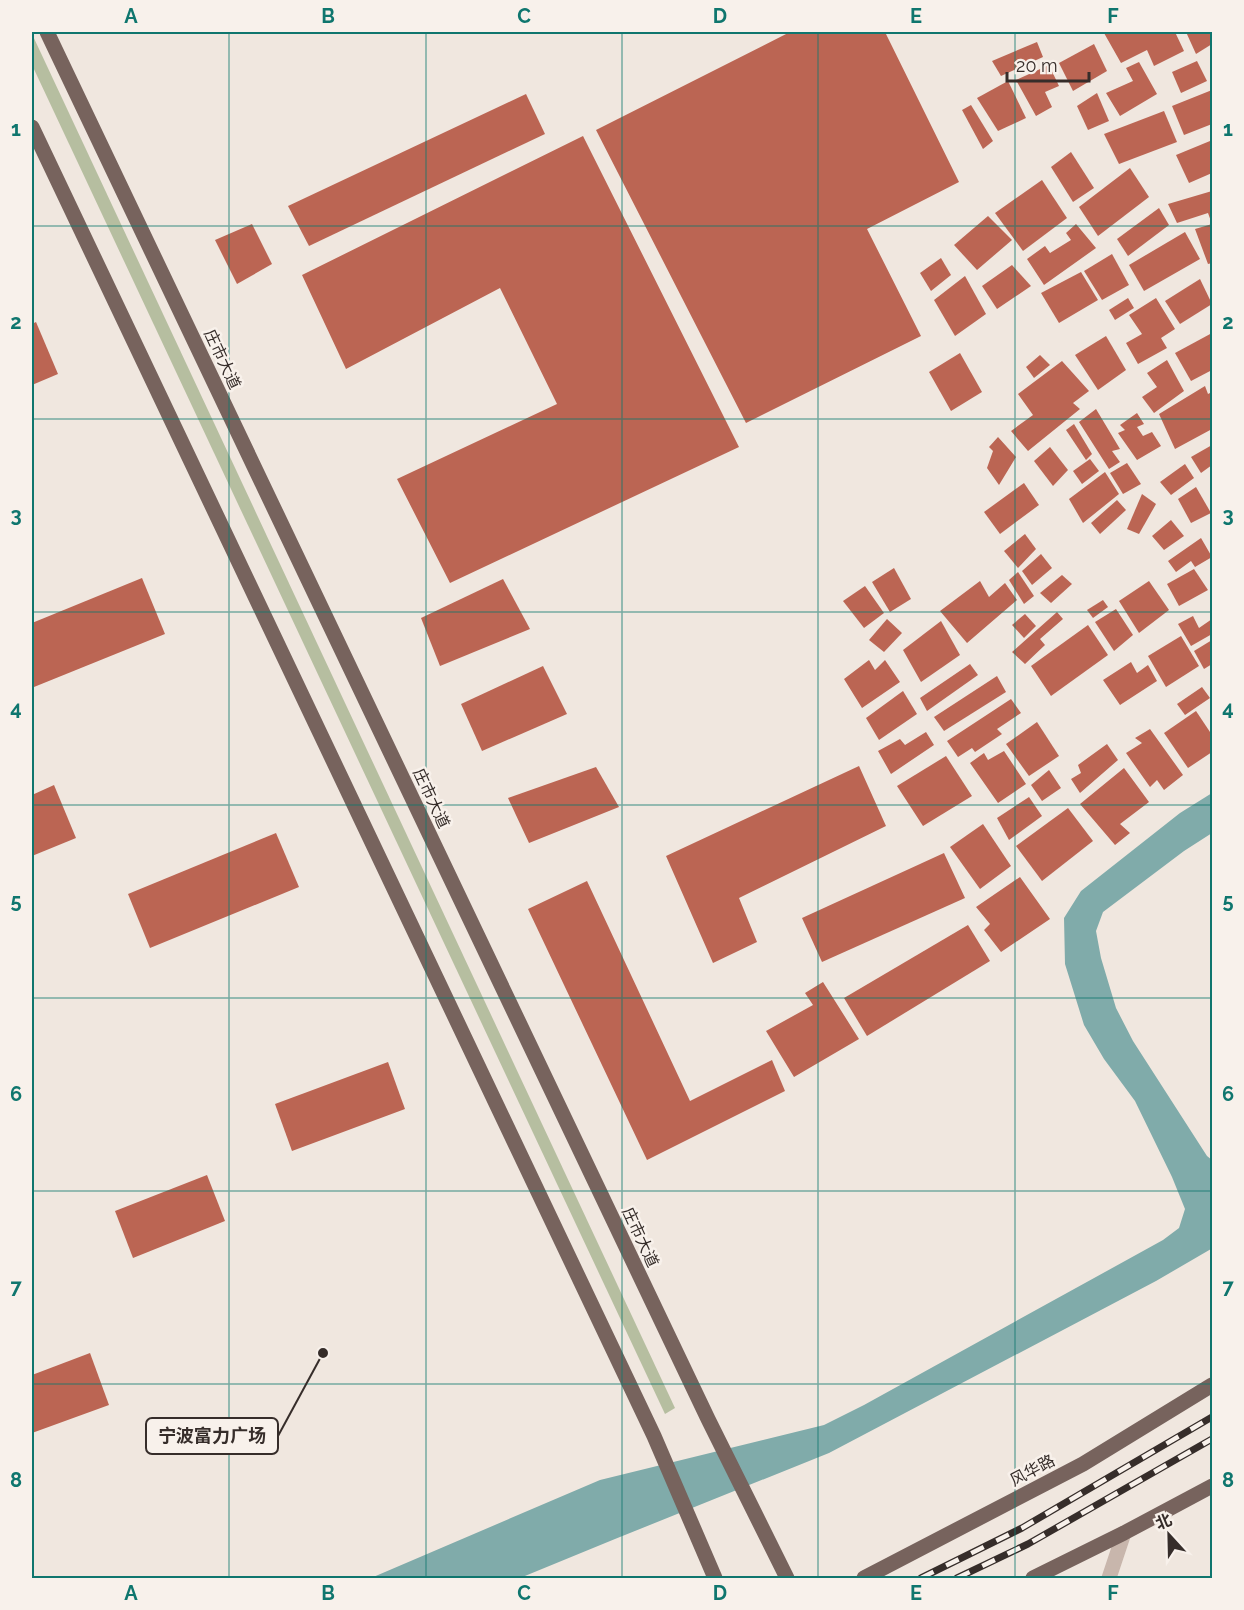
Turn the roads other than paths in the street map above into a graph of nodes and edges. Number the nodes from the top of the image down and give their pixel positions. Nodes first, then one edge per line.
1 (47, 32) edge
2 (32, 128) edge
3 (1212, 1385) edge
4 (1212, 1486) edge
5 (1124, 1533) junction
6 (715, 1578) edge
7 (787, 1578) edge
8 (864, 1578) edge
9 (1033, 1578) edge
10 (1109, 1578) edge

1 - 7 main road, 庄市大道
2 - 6 main road
3 - 8 main road, 风华路
4 - 5 main road
5 - 9 main road
5 - 10 lane

